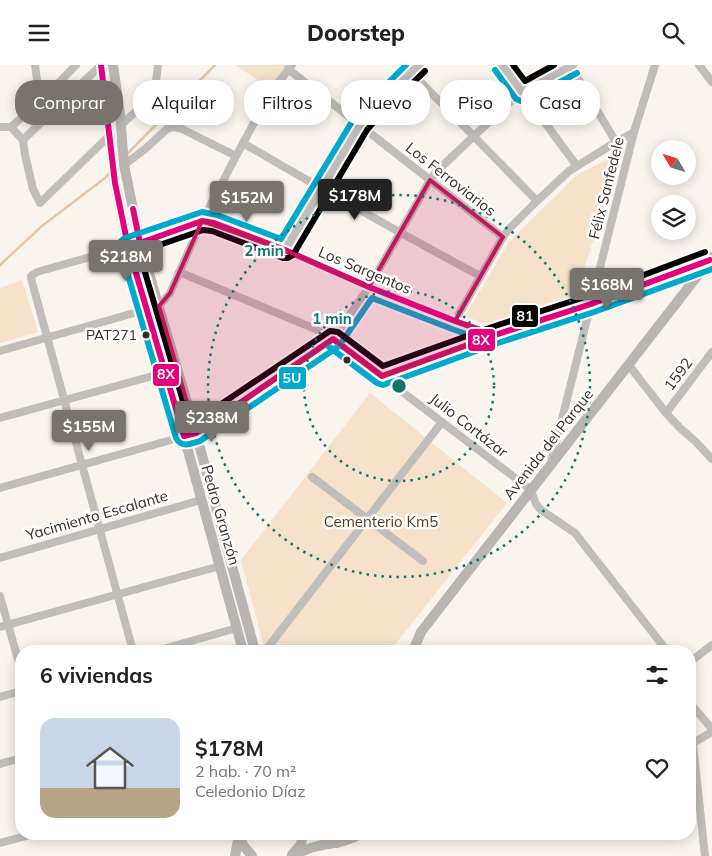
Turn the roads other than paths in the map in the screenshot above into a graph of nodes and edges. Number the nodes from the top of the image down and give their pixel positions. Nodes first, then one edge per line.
1 (35, 65) edge
2 (76, 65) edge
3 (101, 65) edge
4 (112, 65) edge
5 (158, 65) edge
6 (404, 65) edge
7 (419, 65) edge
8 (502, 65) edge
9 (572, 65) edge
10 (655, 65) edge
11 (699, 65) edge
12 (290, 67) edge
13 (411, 72) junction
14 (37, 80) edge
15 (61, 80) edge
16 (114, 80) edge
17 (403, 80) edge
18 (544, 80) edge
19 (712, 82) edge
20 (521, 91) edge
21 (521, 93) edge
22 (341, 109) edge
23 (123, 123) edge
24 (15, 124) edge
25 (121, 125) edge
26 (360, 125) joint
27 (547, 125) edge
28 (0, 127) edge
29 (11, 127) junction
30 (634, 131) junction
31 (109, 136) junction
32 (473, 136) junction
33 (23, 140) junction
34 (616, 141) junction
35 (243, 143) junction
36 (236, 156) junction
37 (124, 165) junction
38 (577, 166) junction
39 (430, 180) junction
40 (321, 189) junction
41 (537, 201) junction
42 (202, 221) junction
43 (400, 233) junction
44 (503, 237) junction
45 (140, 243) junction
46 (128, 246) junction
47 (285, 250) junction
48 (711, 259) edge
49 (179, 271) junction
50 (480, 276) junction
51 (369, 287) junction
52 (591, 304) junction
53 (159, 306) junction
54 (147, 310) junction
55 (455, 321) junction
56 (495, 335) junction
57 (47, 338) junction
58 (333, 339) junction
59 (0, 351) edge
60 (712, 351) edge
61 (628, 364) junction
62 (177, 369) junction
63 (165, 373) junction
64 (382, 375) junction
65 (64, 401) junction
66 (666, 413) junction
67 (0, 418) edge
68 (442, 422) junction
69 (196, 433) junction
70 (184, 437) junction
71 (712, 459) edge
72 (82, 465) junction
73 (551, 465) junction
74 (312, 477) dead end
75 (0, 489) edge
76 (531, 490) junction
77 (201, 499) junction
78 (367, 519) junction
79 (220, 520) junction
80 (208, 523) junction
81 (99, 529) junction
82 (0, 558) edge
83 (423, 561) dead end
84 (220, 566) junction
85 (0, 595) edge
86 (117, 595) junction
87 (8, 625) junction
88 (0, 627) edge
89 (237, 628) junction
90 (131, 645) edge
91 (177, 645) edge
92 (241, 645) edge
93 (253, 645) edge
94 (270, 645) edge
95 (416, 645) edge
96 (662, 645) edge
97 (712, 645) edge
98 (15, 649) edge
99 (696, 657) edge
100 (15, 693) edge
101 (0, 697) edge
102 (696, 710) edge
103 (712, 730) edge
104 (696, 741) edge
105 (15, 760) edge
106 (0, 764) edge
107 (696, 771) edge
108 (15, 839) edge
109 (239, 840) edge
110 (242, 840) edge
111 (301, 840) edge
112 (330, 840) edge
113 (349, 840) edge
114 (0, 843) edge
115 (338, 843) junction
116 (235, 856) edge
117 (252, 856) edge
118 (292, 856) edge
119 (705, 856) edge

1 - 14 street
2 - 15 street
3 - 31 main road, Pedro Granzón
3 - 33 street
4 - 16 main road, Pedro Granzón
5 - 23 street
6 - 13 street
7 - 13 street
8 - 20 street
9 - 18 street
9 - 34 street
10 - 30 street, Félix Sanfedele
11 - 19 street
12 - 22 street, Los Ferroviarios
12 - 35 street
13 - 17 street
13 - 32 street
21 - 32 street
24 - 29 street
25 - 37 main road, Pedro Granzón
26 - 39 street, Los Ferroviarios
26 - 40 street
27 - 38 street
28 - 29 street
29 - 33 street
30 - 34 street
30 - 52 street, Félix Sanfedele
31 - 33 street
31 - 46 main road, Pedro Granzón
32 - 39 street
32 - 41 street
34 - 38 street
35 - 36 street
35 - 40 street
36 - 37 street
36 - 42 street
37 - 45 main road, Pedro Granzón
38 - 41 street
39 - 43 street
39 - 44 street, Los Ferroviarios
40 - 43 street
40 - 47 street
41 - 44 street
42 - 45 street
42 - 47 street, Los Sargentos
42 - 49 street
43 - 50 street
43 - 51 street
44 - 50 street
45 - 46 street
45 - 53 main road, Pedro Granzón
46 - 54 main road, Pedro Granzón
46 - 57 street
47 - 51 street, Los Sargentos
48 - 52 street
48 - 61 main road, Avenida del Parque
49 - 53 street
49 - 58 street, Julio Cortázar
50 - 55 street
51 - 55 street, Los Sargentos
51 - 58 street
52 - 56 street
52 - 73 street, Félix Sanfedele
53 - 54 street
53 - 62 main road, Pedro Granzón
54 - 57 street
54 - 63 main road, Pedro Granzón
55 - 56 street, Los Sargentos
56 - 64 street
57 - 59 street
57 - 65 street
58 - 64 street, Julio Cortázar
58 - 69 street
60 - 66 street, 1592
61 - 66 street
61 - 73 main road, Avenida del Parque
62 - 63 street
62 - 69 main road, Pedro Granzón
63 - 65 street
63 - 70 main road, Pedro Granzón
64 - 68 street, Julio Cortázar
65 - 67 street
65 - 72 street
66 - 71 street
68 - 76 street, Julio Cortázar
68 - 78 street
69 - 70 street
69 - 79 main road, Pedro Granzón
70 - 72 street
70 - 77 main road, Pedro Granzón
72 - 75 street
72 - 81 street
73 - 76 main road, Avenida del Parque
74 - 78 street
76 - 95 main road, Avenida del Parque
76 - 96 street
77 - 80 main road, Pedro Granzón
77 - 81 street, Yacimiento Escalante
78 - 83 street
78 - 94 street
79 - 80 street
79 - 93 main road, Pedro Granzón
80 - 84 main road, Pedro Granzón
81 - 82 street, Yacimiento Escalante
81 - 86 street
84 - 86 street
84 - 89 main road, Pedro Granzón
85 - 87 street
86 - 87 street
86 - 90 street
87 - 88 street
87 - 98 street
89 - 91 street
89 - 92 main road, Pedro Granzón
97 - 99 street
100 - 101 street
102 - 103 street
103 - 104 street
105 - 106 street
107 - 119 street
108 - 114 street
109 - 116 main road
110 - 117 main road
111 - 118 main road
112 - 115 main road
113 - 115 main road
115 - 118 main road

